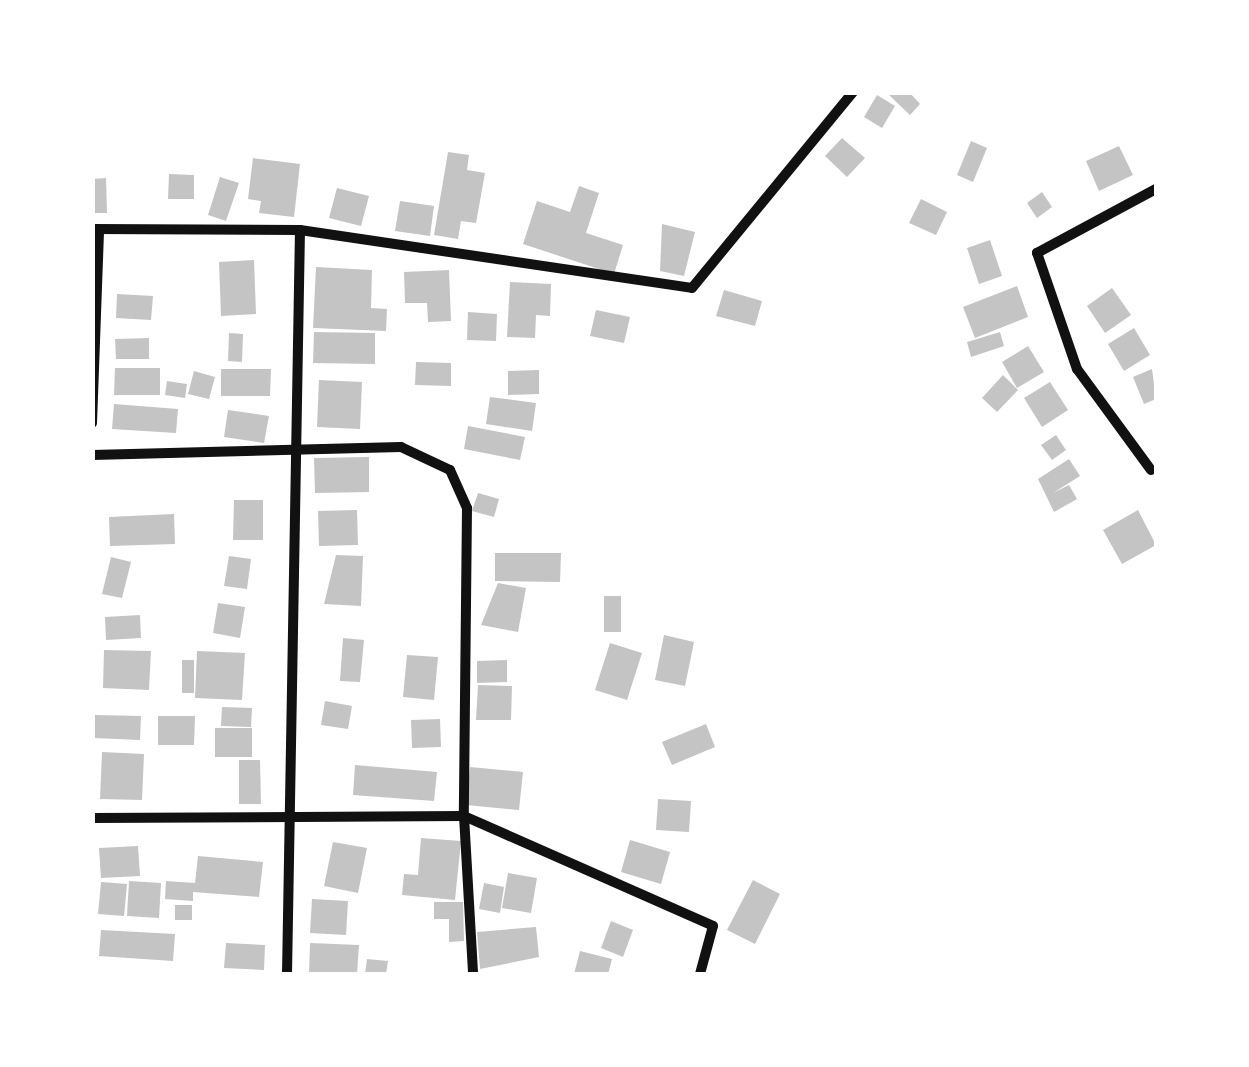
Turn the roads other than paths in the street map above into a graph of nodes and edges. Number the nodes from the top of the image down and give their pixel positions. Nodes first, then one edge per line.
1 (853, 92) edge
2 (1156, 190) edge
3 (96, 229) edge
4 (300, 230) junction
5 (92, 423) edge
6 (295, 451) junction
7 (92, 455) edge
8 (1151, 470) dead end
9 (464, 816) junction
10 (290, 817) junction
11 (92, 818) edge
12 (287, 974) edge
13 (473, 974) edge
14 (700, 974) edge

1 - 4 street
2 - 8 street
3 - 4 street
3 - 5 street
4 - 6 street
6 - 7 street
6 - 9 street
6 - 10 street
9 - 10 street
9 - 13 street
9 - 14 street
10 - 11 street
10 - 12 street

